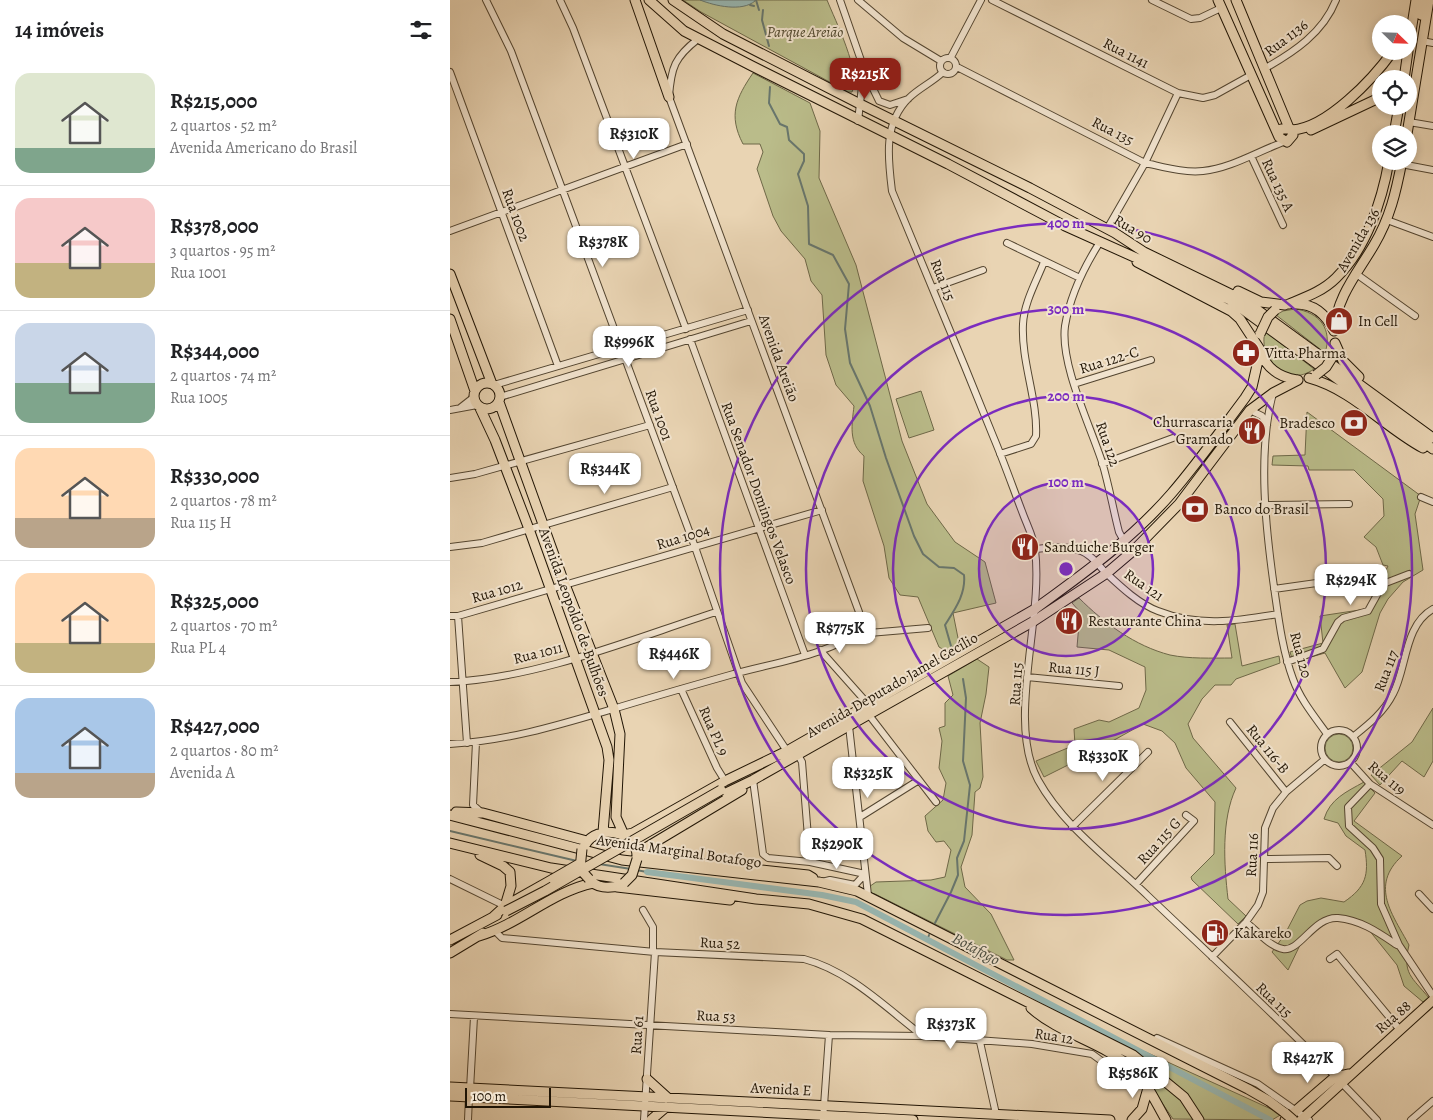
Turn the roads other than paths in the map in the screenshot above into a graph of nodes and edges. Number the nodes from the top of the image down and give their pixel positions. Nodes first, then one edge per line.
1 (486, 0) edge
2 (560, 0) edge
3 (634, 0) edge
4 (648, 0) edge
5 (673, 0) edge
6 (840, 0) edge
7 (858, 0) edge
8 (981, 0) edge
9 (992, 0) edge
10 (1152, 0) edge
11 (1236, 0) edge
12 (1336, 0) edge
13 (1416, 0) edge
14 (1429, 0) edge
15 (1219, 4) edge
16 (1412, 15) edge
17 (698, 39) junction
18 (1422, 42) junction
19 (1433, 43) edge
20 (951, 57) junction
21 (1419, 57) junction
22 (1386, 60) edge
23 (941, 61) junction
24 (957, 67) junction
25 (864, 69) junction
26 (1264, 69) junction
27 (1416, 70) edge
28 (450, 72) edge
29 (943, 72) junction
30 (1251, 75) junction
31 (1178, 93) junction
32 (669, 97) junction
33 (908, 99) junction
34 (1372, 101) edge
35 (860, 104) junction
36 (1410, 115) edge
37 (858, 121) junction
38 (894, 122) junction
39 (1409, 122) junction
40 (1408, 125) edge
41 (1433, 126) edge
42 (889, 135) junction
43 (1286, 135) junction
44 (687, 144) junction
45 (1251, 156) junction
46 (1145, 163) junction
47 (1417, 166) edge
48 (626, 167) junction
49 (1387, 170) edge
50 (1401, 170) edge
51 (1433, 170) edge
52 (563, 190) junction
53 (502, 213) junction
54 (1387, 220) junction
55 (1283, 225) dead end
56 (451, 230) edge
57 (1111, 231) junction
58 (1433, 237) edge
59 (1100, 242) junction
60 (1007, 243) dead end
61 (1123, 251) junction
62 (1044, 262) junction
63 (983, 270) dead end
64 (1355, 273) junction
65 (450, 274) edge
66 (1080, 278) junction
67 (933, 288) junction
68 (1287, 305) junction
69 (748, 310) junction
70 (1416, 316) dead end
71 (450, 319) edge
72 (751, 321) junction
73 (686, 329) junction
74 (1334, 331) junction
75 (690, 339) junction
76 (1335, 342) junction
77 (622, 348) junction
78 (1260, 350) junction
79 (625, 358) junction
80 (1151, 360) dead end
81 (558, 366) junction
82 (1313, 377) junction
83 (1298, 380) junction
84 (493, 384) junction
85 (1074, 384) junction
86 (1273, 393) junction
87 (476, 400) junction
88 (500, 400) junction
89 (450, 410) edge
90 (1250, 410) junction
91 (650, 425) junction
92 (1267, 425) junction
93 (1433, 433) edge
94 (1173, 438) dead end
95 (1433, 438) edge
96 (1433, 449) edge
97 (1433, 453) edge
98 (1000, 454) junction
99 (521, 461) junction
100 (1102, 464) junction
101 (505, 465) junction
102 (450, 478) edge
103 (673, 487) junction
104 (1421, 496) dead end
105 (1433, 502) edge
106 (1349, 504) dead end
107 (1264, 505) junction
108 (822, 510) junction
109 (544, 524) junction
110 (759, 527) junction
111 (529, 530) junction
112 (1124, 541) junction
113 (450, 547) edge
114 (695, 547) junction
115 (1036, 549) junction
116 (1098, 564) junction
117 (1107, 573) junction
118 (1409, 574) dead end
119 (1359, 577) dead end
120 (566, 585) junction
121 (550, 588) junction
122 (1274, 589) junction
123 (1035, 609) junction
124 (1433, 609) edge
125 (716, 612) junction
126 (1278, 614) junction
127 (450, 616) edge
128 (458, 616) junction
129 (1034, 621) junction
130 (862, 628) junction
131 (928, 628) dead end
132 (820, 650) junction
133 (591, 652) junction
134 (805, 655) junction
135 (575, 657) junction
136 (1287, 662) junction
137 (740, 672) junction
138 (1027, 678) junction
139 (464, 681) junction
140 (450, 682) edge
141 (1119, 686) dead end
142 (681, 689) junction
143 (868, 704) junction
144 (614, 708) junction
145 (596, 714) junction
146 (869, 715) junction
147 (1230, 722) dead end
148 (849, 726) junction
149 (1327, 734) junction
150 (1354, 736) junction
151 (476, 742) junction
152 (467, 743) junction
153 (450, 744) edge
154 (787, 751) junction
155 (1148, 752) dead end
156 (798, 755) junction
157 (1324, 760) junction
158 (1351, 762) junction
159 (753, 780) junction
160 (918, 780) junction
161 (1370, 784) junction
162 (724, 788) junction
163 (1286, 792) junction
164 (936, 802) dead end
165 (450, 813) edge
166 (483, 813) junction
167 (1186, 815) dead end
168 (860, 817) junction
169 (1433, 825) edge
170 (1072, 827) junction
171 (603, 832) junction
172 (624, 835) junction
173 (657, 839) junction
174 (450, 843) edge
175 (584, 845) junction
176 (464, 847) junction
177 (637, 856) junction
178 (664, 859) junction
179 (1265, 859) junction
180 (810, 862) junction
181 (1338, 866) dead end
182 (579, 868) junction
183 (865, 874) junction
184 (450, 879) edge
185 (591, 881) junction
186 (820, 882) junction
187 (1136, 884) junction
188 (620, 885) junction
189 (1419, 894) dead end
190 (868, 895) junction
191 (756, 899) junction
192 (506, 908) junction
193 (1433, 909) edge
194 (643, 910) dead end
195 (1246, 922) junction
196 (495, 931) junction
197 (479, 936) junction
198 (451, 939) edge
199 (1398, 945) junction
200 (654, 952) junction
201 (450, 953) edge
202 (1212, 957) junction
203 (1330, 959) dead end
204 (1433, 996) edge
205 (1020, 998) junction
206 (1433, 1000) edge
207 (1090, 1008) junction
208 (450, 1014) edge
209 (474, 1017) junction
210 (650, 1025) junction
211 (1400, 1030) junction
212 (829, 1035) junction
213 (924, 1036) junction
214 (980, 1042) junction
215 (1349, 1074) junction
216 (1335, 1076) junction
217 (647, 1079) junction
218 (1108, 1080) dead end
219 (1343, 1084) junction
220 (450, 1087) edge
221 (1148, 1088) junction
222 (470, 1093) junction
223 (450, 1096) edge
224 (668, 1098) junction
225 (645, 1101) junction
226 (1433, 1101) edge
227 (824, 1104) junction
228 (666, 1107) junction
229 (1297, 1110) junction
230 (1001, 1116) edge
231 (1285, 1116) edge
232 (823, 1118) edge
233 (1305, 1118) edge
234 (468, 1120) edge
235 (644, 1120) edge
236 (651, 1120) edge
237 (913, 1120) edge
238 (1110, 1120) edge
239 (1132, 1120) edge
240 (1166, 1120) edge
241 (1199, 1120) edge
242 (1293, 1120) edge
243 (1377, 1120) edge
244 (1411, 1120) edge

1 - 52 street, Rua 1001
2 - 48 street
3 - 32 main road
4 - 17 main road, Rua 90
5 - 35 main road, Rua 90
6 - 25 street
7 - 23 street
8 - 20 street
9 - 31 street, Rua 1141
10 - 15 street
11 - 26 main road
12 - 26 street, Rua 1136
13 - 16 main road
13 - 21 main road
14 - 18 main road
15 - 30 main road
17 - 32 street
17 - 37 main road, Rua 90
18 - 19 street
18 - 21 main road
20 - 23 street
20 - 24 street
21 - 27 main road
22 - 43 main road, Rua 135
23 - 29 street
24 - 29 street
24 - 46 street, Rua 135
25 - 33 street
25 - 35 street
26 - 43 main road
28 - 53 street, Rua 1002
29 - 33 street
30 - 31 street, Rua 1141
30 - 43 main road
31 - 46 street
32 - 44 street, Avenida Areião
33 - 38 street
34 - 43 main road, Rua 135
35 - 37 street
35 - 38 main road, Rua 90
36 - 39 main road
37 - 42 main road, Rua 90
38 - 42 street
38 - 57 main road, Rua 90
39 - 40 main road
39 - 41 street
42 - 59 main road, Rua 90
42 - 67 street, Rua 115
43 - 45 street, Rua 135
44 - 48 street
44 - 69 street, Avenida Areião
45 - 46 street, Rua 135
45 - 55 street, Rua 135 A
46 - 57 street
47 - 51 street
48 - 52 street
48 - 73 street
49 - 68 main road, Avenida 136
50 - 54 main road, Avenida 136
52 - 53 street
52 - 77 street, Rua 1001
53 - 56 street
53 - 81 street, Rua 1002
54 - 58 street
54 - 64 main road, Avenida 136
57 - 68 main road
57 - 95 main road, Rua 90
59 - 61 main road, Rua 90
59 - 66 street, Rua 122
60 - 62 street
61 - 78 main road
61 - 96 main road, Rua 90
62 - 66 street
62 - 98 street
63 - 67 street
64 - 70 street
64 - 74 main road, Avenida 136
65 - 84 main road
66 - 85 street, Rua 122
67 - 98 street, Rua 115
68 - 74 main road
68 - 78 main road, bridge
69 - 72 street, Avenida Areião
69 - 73 street
71 - 87 main road, Avenida Leopoldo de Bulhões
72 - 75 street
72 - 108 street, Avenida Areião
73 - 77 street
74 - 76 main road
75 - 79 street
75 - 110 street, Rua Senador Domingos Velasco
76 - 82 main road, bridge
76 - 93 main road
77 - 79 street, Rua 1001
77 - 81 street
78 - 83 main road
78 - 112 main road, Avenida Deputado Jamel Cecílio
79 - 88 street
79 - 91 street, Rua 1001
80 - 85 street, Rua 122-C
81 - 84 street
82 - 83 main road
82 - 97 main road
83 - 86 main road, Avenida Deputado Jamel Cecílio
84 - 87 main road
84 - 88 main road
85 - 100 street, Rua 122
86 - 90 main road, Avenida Deputado Jamel Cecílio
86 - 92 street, Rua 120
87 - 88 main road
87 - 89 street
87 - 101 main road, Avenida Leopoldo de Bulhões
88 - 99 main road, Avenida Leopoldo de Bulhões
90 - 92 street
90 - 117 main road, Avenida Deputado Jamel Cecílio
91 - 99 street
91 - 103 street, Rua 1001
92 - 107 street, Rua 120
94 - 100 street
98 - 115 street, Rua 115
99 - 101 street
99 - 109 main road, Avenida Leopoldo de Bulhões
100 - 112 street, Rua 122
101 - 102 street
101 - 111 main road, Avenida Leopoldo de Bulhões
103 - 109 street
103 - 114 street, Rua 1001
104 - 105 street
106 - 107 street
107 - 122 street, Rua 120
108 - 110 street, Rua 1004
108 - 130 street, Avenida Areião
109 - 111 street
109 - 120 main road, Avenida Leopoldo de Bulhões
110 - 114 street, Rua 1004
110 - 134 street, Rua Senador Domingos Velasco
111 - 113 street
111 - 121 main road, Avenida Leopoldo de Bulhões
112 - 116 main road, Avenida Deputado Jamel Cecílio
114 - 120 street, Rua 1004
114 - 125 street, Rua 1001
115 - 116 street, Rua 121
115 - 123 street, Rua 115
116 - 117 street, Rua 121
116 - 123 main road, Avenida Deputado Jamel Cecílio
117 - 126 street, Rua 121
117 - 129 main road, Avenida Deputado Jamel Cecílio
118 - 136 street
119 - 122 street
120 - 121 street, Rua 1004
120 - 133 main road, Avenida Leopoldo de Bulhões
121 - 128 street, Rua 1012
121 - 135 main road, Avenida Leopoldo de Bulhões
122 - 126 street, Rua 120
123 - 129 street, Rua 115
123 - 143 main road, Avenida Deputado Jamel Cecílio
124 - 150 street, Rua 117
125 - 133 street, Rua 1011
125 - 137 street, Rua 1001
126 - 136 street, Rua 120
127 - 128 street, Rua 1012
128 - 139 street
129 - 138 street, Rua 115
129 - 146 main road, Avenida Deputado Jamel Cecílio
130 - 131 street
130 - 132 street
132 - 134 street
132 - 143 street
133 - 135 street, Rua 1011
133 - 144 main road, Avenida Leopoldo de Bulhões
134 - 137 street
135 - 139 street, Rua 1011
135 - 145 main road, Avenida Leopoldo de Bulhões
136 - 149 street, Rua 120
137 - 142 street
137 - 154 street, Rua 1001
138 - 141 street, Rua 115 J
138 - 170 street, Rua 115
139 - 140 street, Rua 1011
139 - 152 street
142 - 144 street
142 - 162 street, Rua PL 9
143 - 154 main road, Avenida Deputado Jamel Cecílio
144 - 145 street
144 - 172 main road, Avenida Leopoldo de Bulhões
145 - 151 street
145 - 171 main road, Avenida Leopoldo de Bulhões
146 - 148 main road, Avenida Deputado Jamel Cecílio
146 - 160 street
147 - 163 street, Rua 116-B
148 - 156 main road, Avenida Deputado Jamel Cecílio
148 - 168 street
149 - 150 street
149 - 157 street
150 - 158 street
151 - 152 street
151 - 166 street
152 - 153 street
154 - 162 main road, Avenida Deputado Jamel Cecílio
155 - 170 street
156 - 159 main road, Avenida Deputado Jamel Cecílio
156 - 180 street
157 - 158 street
157 - 163 street, Rua 116
158 - 161 street, Rua 119
159 - 162 main road, Avenida Deputado Jamel Cecílio
159 - 173 main road
159 - 180 street
160 - 164 street
160 - 168 street
161 - 169 street, Rua 119
161 - 199 street
162 - 172 main road
162 - 182 main road, Avenida Deputado Jamel Cecílio, bridge
162 - 197 main road, Avenida Deputado Jamel Cecílio
163 - 179 street, Rua 116
165 - 166 main road
165 - 186 main road, Avenida Marginal Botafogo
166 - 175 main road
167 - 187 street, Rua 115 G
168 - 183 street
170 - 187 street, Rua 115
171 - 172 main road
171 - 175 main road
172 - 177 main road, Avenida Leopoldo de Bulhões
173 - 177 main road
173 - 178 main road
174 - 176 main road
175 - 182 main road, bridge
176 - 182 main road
176 - 192 main road
177 - 178 main road
177 - 188 main road, bridge
178 - 186 main road
179 - 181 street
179 - 195 street, Rua 116
180 - 183 street
182 - 185 main road, bridge
182 - 191 main road
182 - 192 main road, Avenida Deputado Jamel Cecílio, bridge
182 - 192 main road, bridge
183 - 186 street
183 - 190 street
184 - 192 street
185 - 188 main road
185 - 196 main road
186 - 190 main road, Avenida Marginal Botafogo
187 - 202 street, Rua 115
188 - 191 main road
189 - 193 street
190 - 207 main road, Avenida Marginal Botafogo
191 - 205 main road
192 - 198 main road, Avenida Deputado Jamel Cecílio
194 - 200 street, Rua 61
195 - 199 street
195 - 202 street, Rua 116
196 - 197 main road
196 - 200 street, Rua 52
197 - 201 main road, Avenida Deputado Jamel Cecílio
199 - 204 street
200 - 210 street, Rua 61
200 - 213 street, Rua 52
202 - 216 street, Rua 115
203 - 211 street
205 - 221 main road
205 - 241 main road
206 - 211 main road, Rua 88
207 - 229 street, Avenida Marginal Botafogo
207 - 231 main road, Avenida Marginal Botafogo
208 - 209 street, Rua 53
209 - 210 street, Rua 53
209 - 222 street
210 - 212 street, Rua 53
210 - 217 street, Rua 61
211 - 215 main road, Rua 88
212 - 213 street, Rua 53
212 - 227 street
213 - 214 street, Rua 53
214 - 218 street, Rua 12
214 - 230 street
215 - 216 main road
215 - 219 main road, Rua 88
216 - 219 street, Rua 115
216 - 229 main road
217 - 224 main road
217 - 225 street, Rua 61
219 - 233 main road, Rua 88
219 - 243 street, Rua 115
220 - 222 main road, Avenida E
221 - 239 main road
221 - 240 main road
222 - 223 main road, Avenida E
222 - 225 main road, Avenida E
222 - 234 street
224 - 225 main road, Avenida E
224 - 227 main road, Avenida E
225 - 228 main road, Avenida E
225 - 235 street, Rua 61
226 - 244 street
227 - 230 main road, Avenida E
227 - 232 street
228 - 232 main road, Avenida E
228 - 236 main road
229 - 231 main road
229 - 233 street, Avenida Marginal Botafogo
230 - 238 main road, Avenida E
231 - 242 main road, Avenida Marginal Botafogo, bridge
232 - 237 main road, Avenida E

